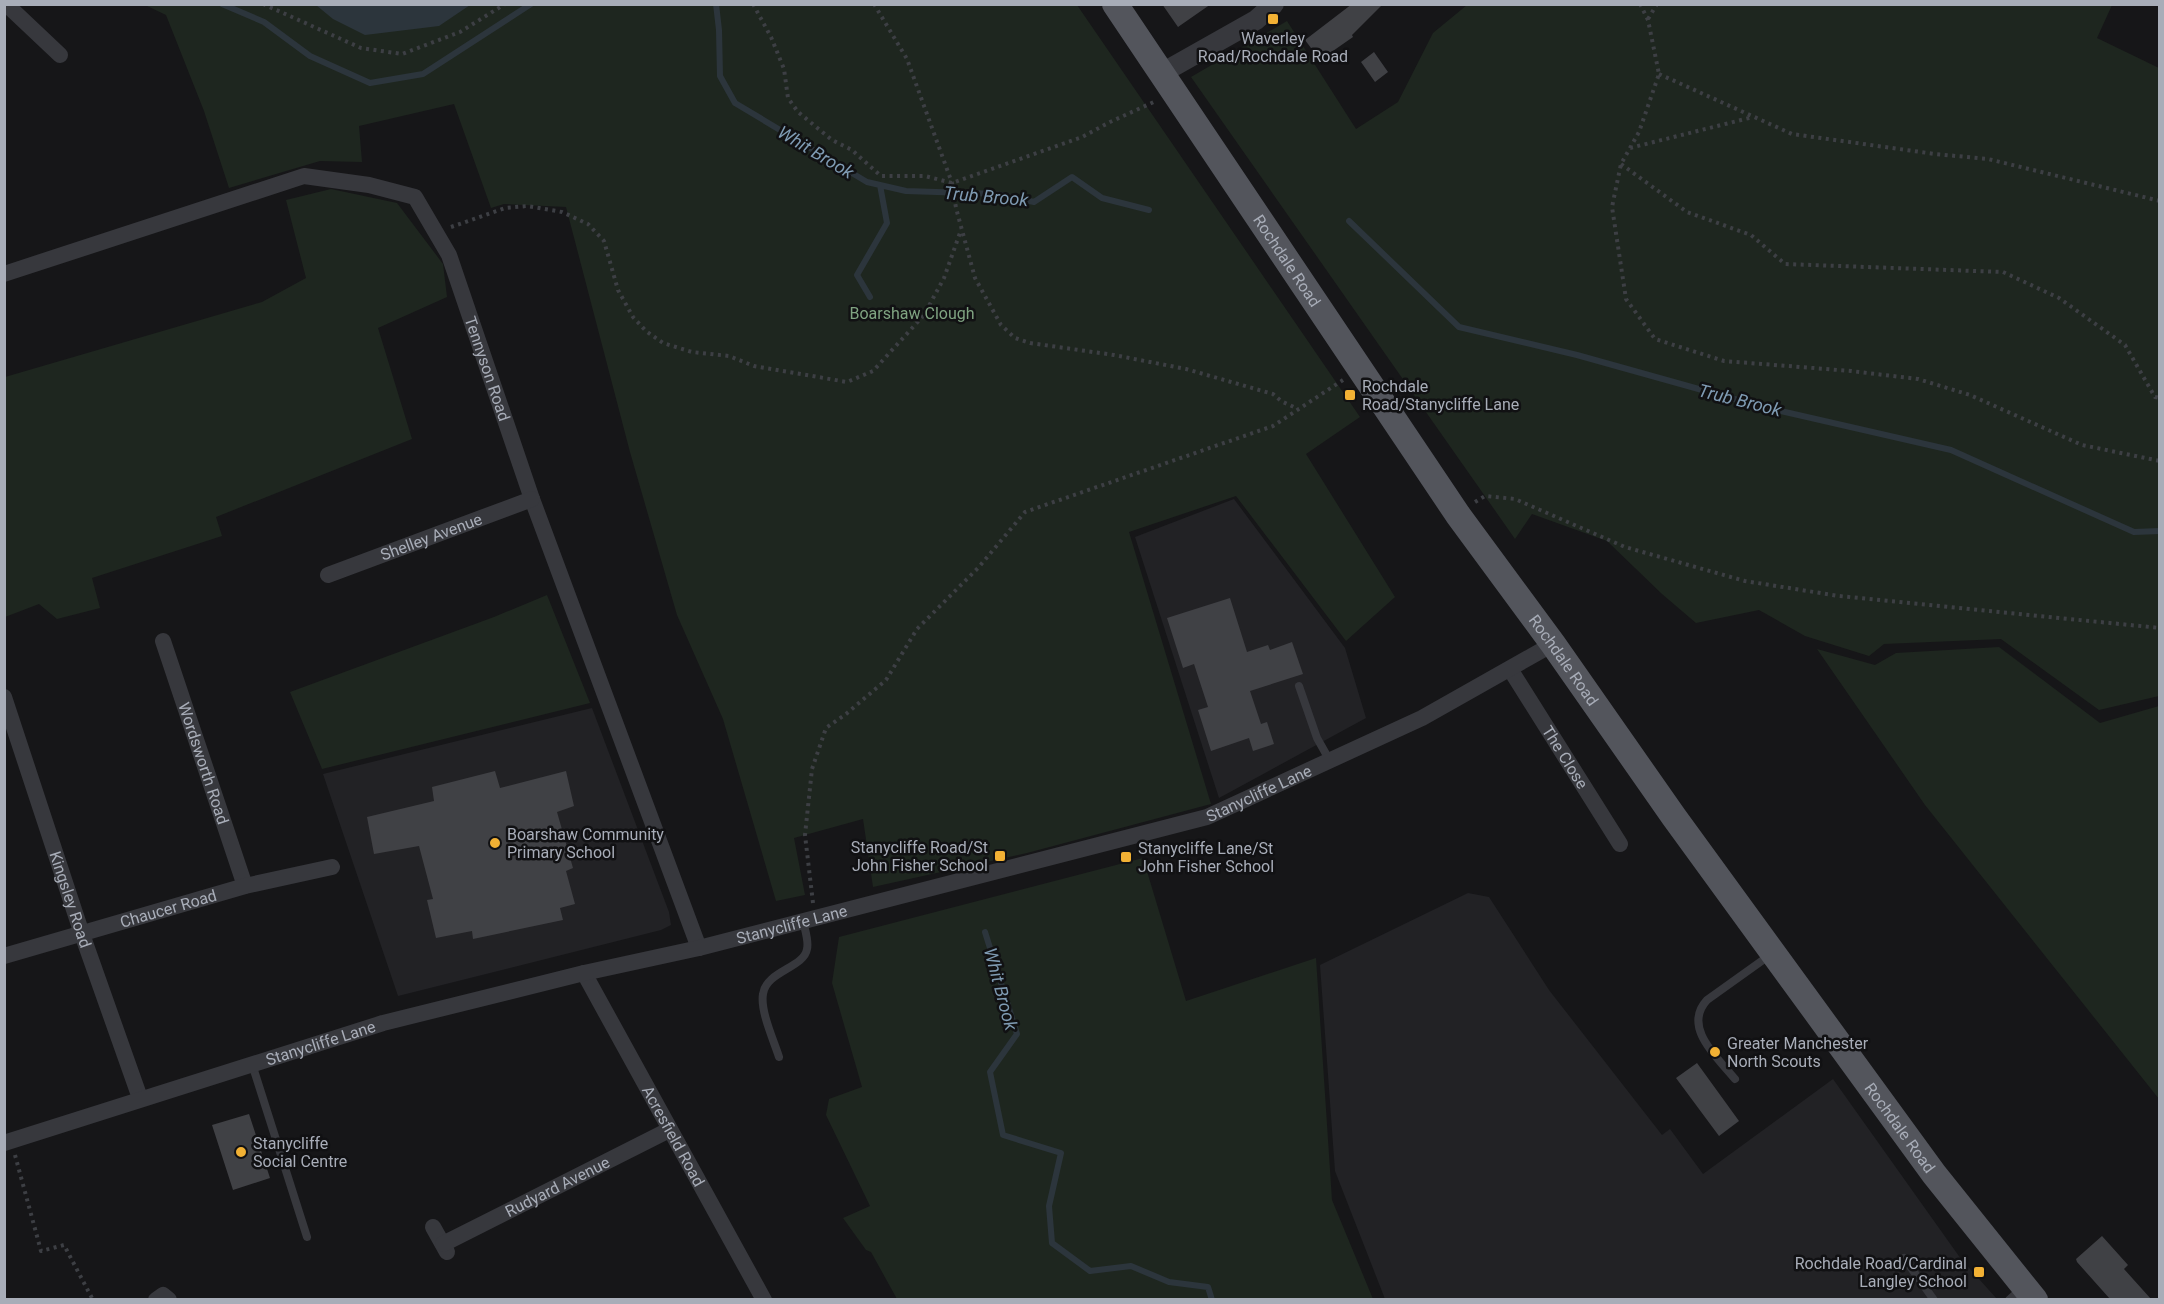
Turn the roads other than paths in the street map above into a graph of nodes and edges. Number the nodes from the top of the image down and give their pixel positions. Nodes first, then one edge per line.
1 (6, 4) edge
2 (1115, 4) edge
3 (1274, 4) edge
4 (60, 55) dead end
5 (1168, 83) junction
6 (4, 274) edge
7 (532, 499) junction
8 (328, 575) dead end
9 (163, 641) dead end
10 (1553, 644) junction
11 (1510, 669) junction
12 (1299, 686) dead end
13 (4, 698) edge
14 (1330, 761) junction
15 (1620, 844) dead end
16 (332, 867) dead end
17 (245, 886) junction
18 (809, 920) junction
19 (82, 934) junction
20 (699, 948) junction
21 (1773, 953) junction
22 (4, 956) edge
23 (584, 973) junction
24 (779, 1058) dead end
25 (252, 1064) junction
26 (1735, 1079) dead end
27 (140, 1098) junction
28 (669, 1130) junction
29 (8, 1141) edge
30 (434, 1227) dead end
31 (307, 1237) dead end
32 (1904, 1258) dead end
33 (2023, 1295) edge
34 (156, 1299) edge
35 (169, 1299) edge
36 (764, 1299) edge
37 (1934, 1299) edge

1 - 4 street
2 - 5 main road, Rochdale Road
3 - 5 street
5 - 10 main road, Rochdale Road
6 - 7 street, Tennyson Road
7 - 8 street, Shelley Avenue
7 - 20 street, Tennyson Road
9 - 17 street, Wordsworth Road
10 - 11 street, Stanycliffe Lane
10 - 21 main road, Rochdale Road
11 - 14 street, Stanycliffe Lane
11 - 15 street, The Close
12 - 14 lane
13 - 19 street, Kingsley Road
14 - 18 street, Stanycliffe Lane
16 - 17 street, Chaucer Road
17 - 19 street, Chaucer Road
18 - 20 street, Stanycliffe Lane
18 - 24 lane
19 - 22 street, Chaucer Road
19 - 27 street, Kingsley Road
20 - 23 street, Stanycliffe Lane
21 - 26 lane
21 - 33 main road, Rochdale Road
23 - 25 street, Stanycliffe Lane
23 - 28 street, Acresfield Road
25 - 27 street, Stanycliffe Lane
25 - 31 lane
27 - 29 street, Stanycliffe Lane
28 - 30 street, Rudyard Avenue
28 - 36 street, Acresfield Road
32 - 37 lane
34 - 35 street

